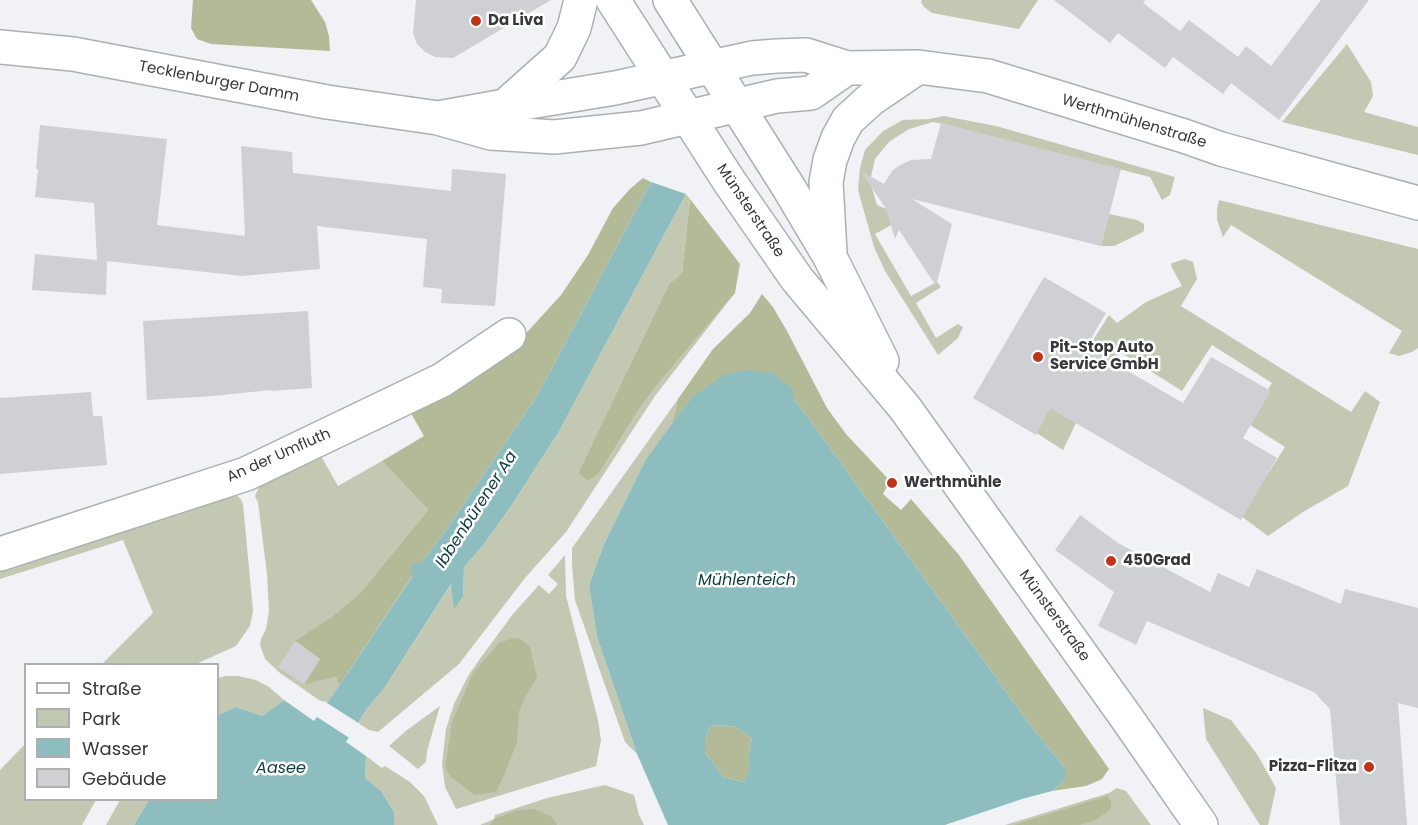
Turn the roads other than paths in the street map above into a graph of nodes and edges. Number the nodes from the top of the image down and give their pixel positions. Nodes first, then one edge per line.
1 (581, 0) edge
2 (613, 0) edge
3 (670, 0) edge
4 (0, 47) edge
5 (713, 67) junction
6 (847, 68) junction
7 (918, 68) junction
8 (663, 78) junction
9 (505, 106) junction
10 (737, 106) junction
11 (688, 117) junction
12 (438, 118) junction
13 (1418, 203) edge
14 (831, 257) junction
15 (509, 335) dead end
16 (905, 408) junction
17 (0, 554) edge
18 (1201, 825) edge

1 - 9 main road
2 - 8 main road, Münsterstraße
3 - 5 main road, Münsterstraße
4 - 12 main road, Tecklenburger Damm
5 - 6 main road, Werthmühlenstraße
5 - 8 main road, Werthmühlenstraße
5 - 10 main road, Münsterstraße
6 - 7 main road, Werthmühlenstraße
6 - 10 main road
7 - 13 main road, Werthmühlenstraße
7 - 14 main road
8 - 9 main road, Tecklenburger Damm
8 - 11 main road, Münsterstraße
9 - 12 main road, Tecklenburger Damm
10 - 11 main road, Tecklenburger Damm
10 - 14 main road, Münsterstraße
11 - 12 main road, Tecklenburger Damm
11 - 16 main road, Münsterstraße
14 - 16 main road, Münsterstraße
15 - 17 main road, An der Umfluth
16 - 18 main road, Münsterstraße

